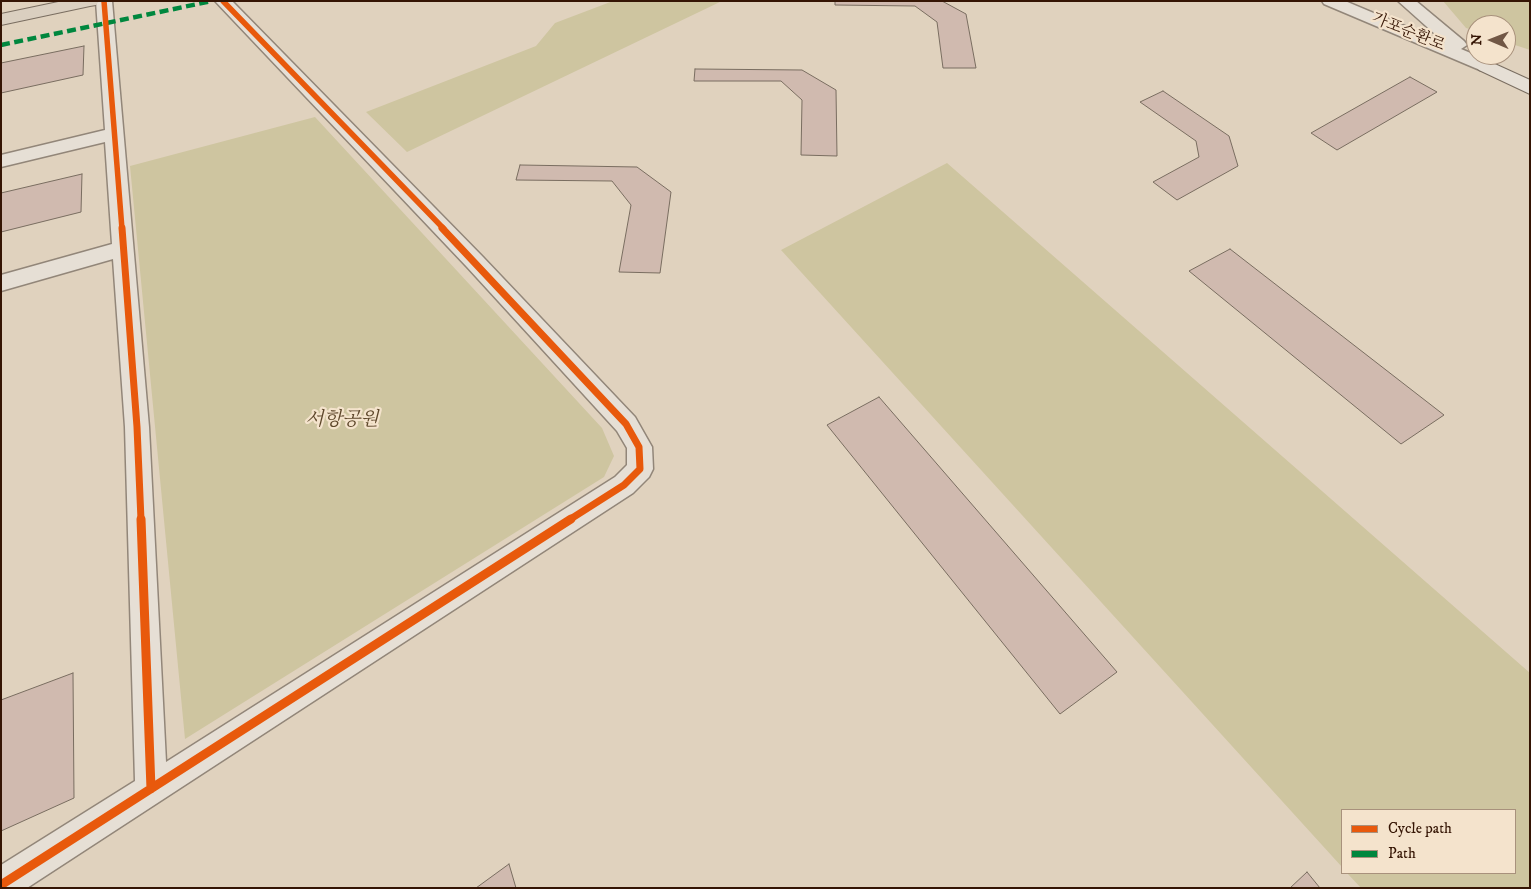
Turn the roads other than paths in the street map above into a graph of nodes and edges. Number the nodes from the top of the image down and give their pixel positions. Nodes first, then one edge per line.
1 (90, 1) edge
2 (104, 1) edge
3 (223, 1) edge
4 (1330, 1) edge
5 (1406, 1) edge
6 (1, 20) edge
7 (1486, 66) junction
8 (1530, 88) edge
9 (114, 134) junction
10 (1, 161) edge
11 (124, 249) junction
12 (1, 283) edge
13 (151, 790) junction
14 (1, 885) edge

1 - 6 main road
2 - 9 street
3 - 13 street
4 - 7 street, 가포순환로
5 - 7 street, 가포순환로
7 - 8 street, 가포순환로
9 - 10 street
9 - 11 street
11 - 12 street
11 - 13 street
13 - 14 street

